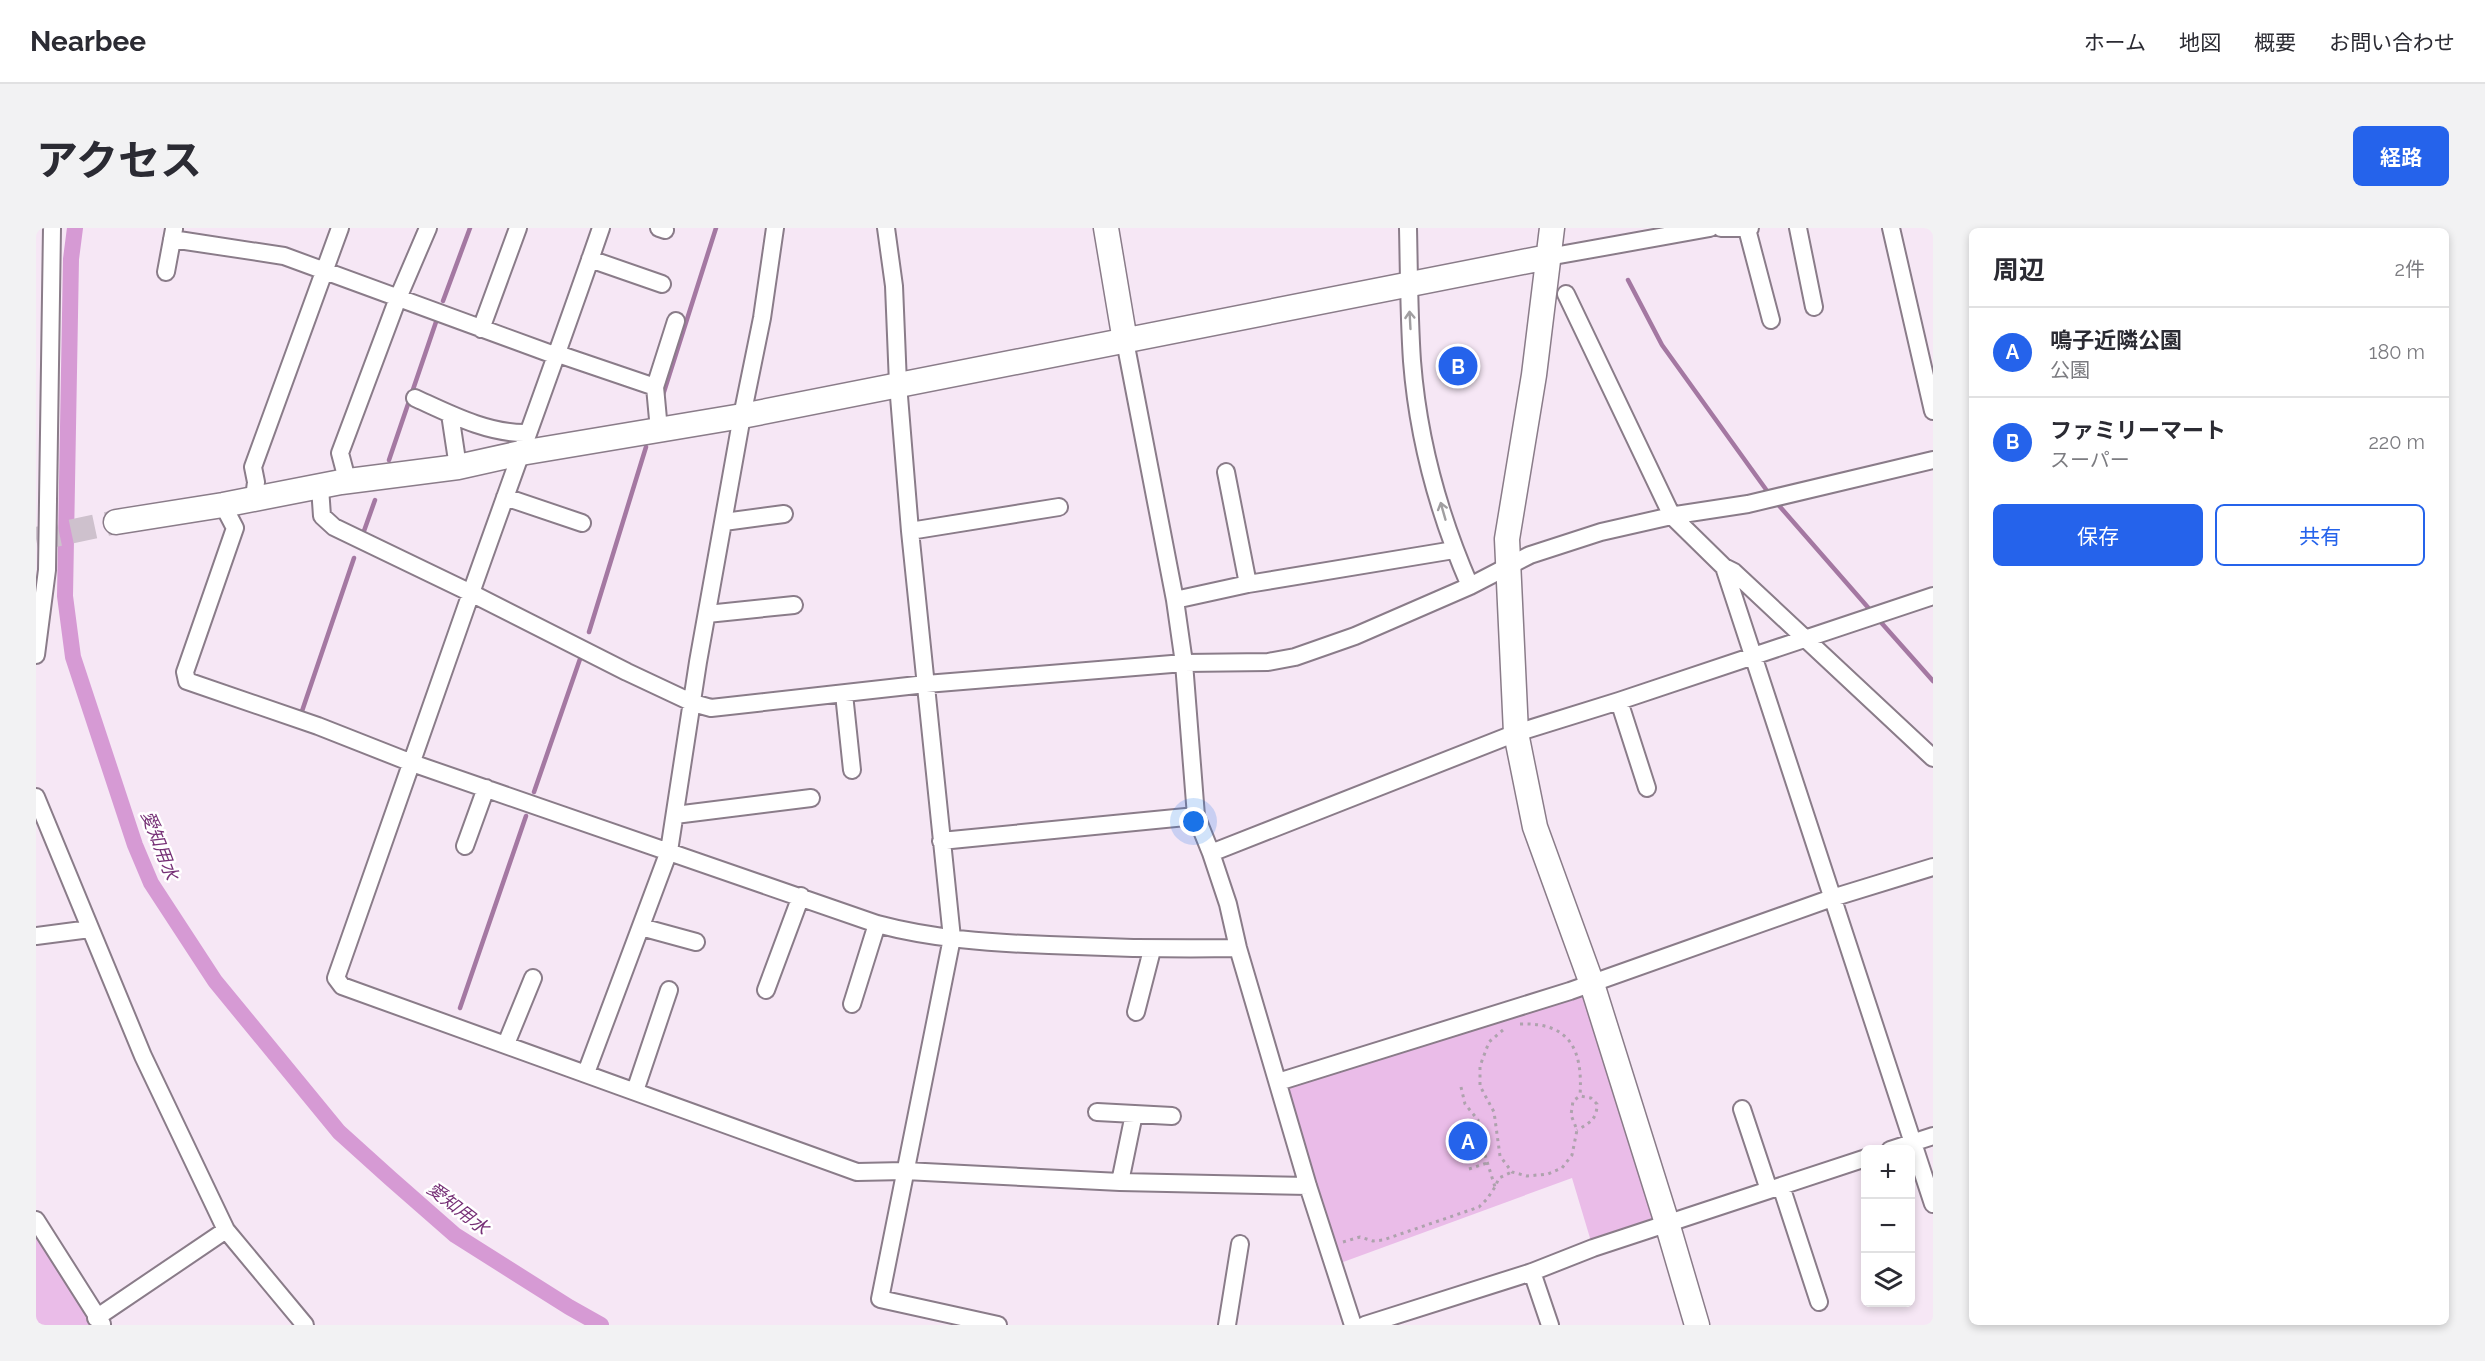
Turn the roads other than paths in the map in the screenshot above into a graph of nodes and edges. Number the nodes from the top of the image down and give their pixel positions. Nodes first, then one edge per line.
1 (52, 228) edge
2 (340, 228) edge
3 (428, 228) edge
4 (518, 228) edge
5 (601, 228) edge
6 (775, 228) edge
7 (886, 228) edge
8 (1106, 228) edge
9 (1408, 228) edge
10 (1552, 228) edge
11 (1710, 228) edge
12 (1721, 228) edge
13 (1749, 228) edge
14 (1798, 228) edge
15 (1891, 228) edge
16 (173, 233) edge
17 (1548, 257) junction
18 (590, 259) junction
19 (326, 270) junction
20 (166, 272) dead end
21 (662, 284) dead end
22 (1409, 285) junction
23 (1566, 294) dead end
24 (398, 298) junction
25 (1814, 307) dead end
26 (1771, 320) dead end
27 (676, 321) dead end
28 (481, 329) junction
29 (1125, 341) junction
30 (558, 355) junction
31 (898, 384) junction
32 (655, 387) junction
33 (415, 398) dead end
34 (1933, 411) edge
35 (450, 414) junction
36 (742, 416) junction
37 (660, 430) junction
38 (524, 443) junction
39 (1933, 460) edge
40 (458, 466) junction
41 (1226, 472) dead end
42 (330, 485) junction
43 (505, 496) junction
44 (254, 498) junction
45 (223, 505) junction
46 (1059, 507) dead end
47 (784, 514) dead end
48 (1672, 516) junction
49 (116, 522) tunnel mouth
50 (724, 522) junction
51 (582, 523) dead end
52 (910, 531) junction
53 (1454, 550) junction
54 (1508, 567) junction
55 (1724, 567) junction
56 (1248, 584) junction
57 (1470, 586) junction
58 (471, 593) junction
59 (1933, 596) edge
60 (1174, 600) junction
61 (794, 605) dead end
62 (707, 614) junction
63 (1805, 638) junction
64 (36, 655) edge
65 (1752, 655) junction
66 (1184, 663) junction
67 (926, 684) junction
68 (844, 694) junction
69 (1619, 701) junction
70 (693, 703) junction
71 (1516, 733) junction
72 (1933, 758) edge
73 (412, 763) junction
74 (852, 770) dead end
75 (486, 788) junction
76 (1647, 788) dead end
77 (36, 797) edge
78 (811, 798) dead end
79 (675, 815) junction
80 (1196, 816) junction
81 (941, 841) junction
82 (465, 846) dead end
83 (669, 851) junction
84 (1211, 853) junction
85 (1933, 867) edge
86 (801, 896) junction
87 (1832, 898) junction
88 (877, 924) junction
89 (641, 927) junction
90 (90, 929) junction
91 (36, 936) edge
92 (952, 938) junction
93 (696, 942) dead end
94 (1238, 948) junction
95 (1152, 950) junction
96 (533, 978) dead end
97 (1592, 984) junction
98 (669, 990) dead end
99 (766, 990) dead end
100 (852, 1004) dead end
101 (1136, 1012) dead end
102 (506, 1044) junction
103 (586, 1073) junction
104 (1278, 1082) junction
105 (635, 1091) junction
106 (1743, 1108) dead end
107 (1097, 1112) dead end
108 (1134, 1114) junction
109 (1172, 1116) dead end
110 (1933, 1136) edge
111 (1913, 1142) junction
112 (1903, 1145) edge
113 (1861, 1160) edge
114 (905, 1171) junction
115 (1120, 1182) junction
116 (1308, 1186) junction
117 (1775, 1188) junction
118 (1933, 1204) edge
119 (36, 1220) edge
120 (1667, 1223) junction
121 (226, 1230) junction
122 (1240, 1244) dead end
123 (1532, 1272) junction
124 (1819, 1302) dead end
125 (100, 1321) edge
126 (305, 1325) edge
127 (998, 1325) edge
128 (1227, 1325) edge
129 (1353, 1325) edge
130 (1365, 1325) edge
131 (1551, 1325) edge
132 (1696, 1325) edge

1 - 64 street
2 - 19 street
3 - 24 street
4 - 28 street
5 - 18 street
6 - 36 street
7 - 31 street
8 - 29 street
9 - 22 street
10 - 17 street
11 - 17 street
12 - 13 street
13 - 26 street
14 - 25 street
15 - 34 street
16 - 19 street
16 - 20 street
17 - 22 street
17 - 54 street
18 - 21 street
18 - 30 street
19 - 24 street
19 - 44 street
22 - 29 street
53 -> 22 street
23 - 48 street
24 - 28 street
24 - 42 street
27 - 32 street
28 - 30 street
29 - 31 street
29 - 60 street
30 - 32 street
30 - 38 street
31 - 36 street
31 - 52 street
32 - 37 street
33 - 35 street
35 - 38 street
35 - 40 street
36 - 37 street
36 - 50 street
37 - 38 street
38 - 40 street
38 - 43 street
39 - 48 street
40 - 42 street
41 - 56 street
42 - 44 street
42 - 58 street
43 - 51 street
43 - 58 street
44 - 45 street
45 - 49 street
45 - 73 street
46 - 52 street
47 - 50 street
48 - 54 street
48 - 55 street
50 - 62 street
52 - 67 street
53 - 56 street
53 - 57 street
54 - 57 street
54 - 71 street
55 - 63 street
55 - 65 street
56 - 60 street
57 - 66 street
58 - 70 street
58 - 73 street
59 - 63 street
60 - 66 street
61 - 62 street
62 - 70 street
63 - 65 street
63 - 72 street
65 - 69 street
65 - 87 street
66 - 67 street
66 - 80 street
67 - 68 street
67 - 81 street
68 - 70 street
68 - 74 street
69 - 71 street
69 - 76 street
70 - 79 street
71 - 84 street
71 - 97 street
73 - 75 street
73 - 102 street
75 - 82 street
75 - 83 street
77 - 90 street
78 - 79 street
79 - 83 street
80 - 81 street
80 - 84 street
81 - 92 street
83 - 86 street
83 - 89 street
84 - 94 street
85 - 87 street
86 - 88 street
86 - 99 street
87 - 97 street
87 - 111 street
88 - 92 street
88 - 100 street
89 - 93 street
89 - 103 street
90 - 91 street
90 - 121 street
92 - 95 street
92 - 114 street
94 - 95 street
94 - 104 street
95 - 101 street
96 - 102 street
97 - 104 street
97 - 120 street
98 - 105 street
102 - 103 street
103 - 105 street
104 - 116 street
105 - 114 street
106 - 117 street
107 - 108 street
108 - 109 street
108 - 115 street
110 - 111 street
111 - 112 street
111 - 118 street
113 - 117 street
114 - 115 street
114 - 127 street
115 - 116 street
116 - 129 street
117 - 120 street
117 - 124 street
119 - 125 street
120 - 123 street
120 - 132 street
121 - 125 street
121 - 126 street
122 - 128 street
123 - 130 street
123 - 131 street

